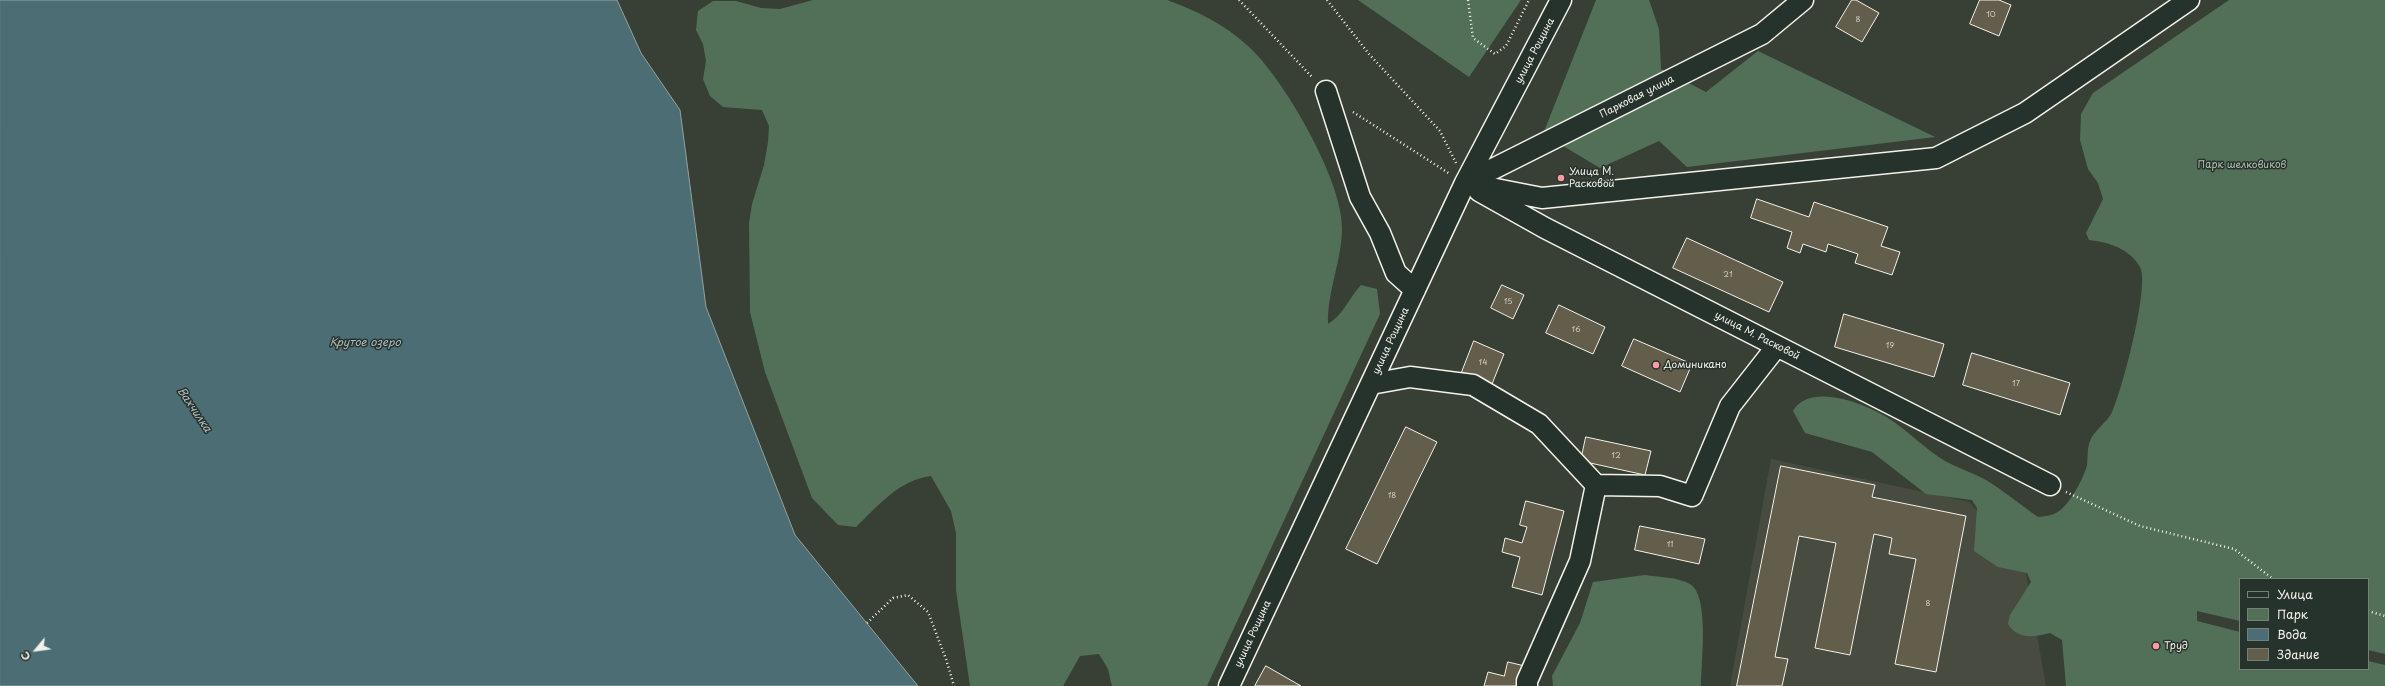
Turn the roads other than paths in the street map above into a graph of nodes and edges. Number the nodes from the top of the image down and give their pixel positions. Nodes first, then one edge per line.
1 (1561, 0) edge
2 (1803, 0) edge
3 (2189, 0) edge
4 (1326, 91) dead end
5 (1465, 183) junction
6 (1542, 198) junction
7 (1545, 228) junction
8 (1415, 290) junction
9 (1777, 346) junction
10 (1371, 384) junction
11 (1596, 485) junction
12 (2050, 485) road end
13 (1229, 686) edge
14 (1528, 686) edge

1 - 5 street, улица Рощина
2 - 5 street, Парковая улица
3 - 6 street
4 - 8 street
5 - 6 street
5 - 7 street, улица М. Расковой
5 - 8 street, улица Рощина
6 - 7 street
7 - 9 street, улица М. Расковой
8 - 10 street, улица Рощина
9 - 11 street
9 - 12 street, улица М. Расковой
10 - 11 street
10 - 13 street, улица Рощина
11 - 14 street

